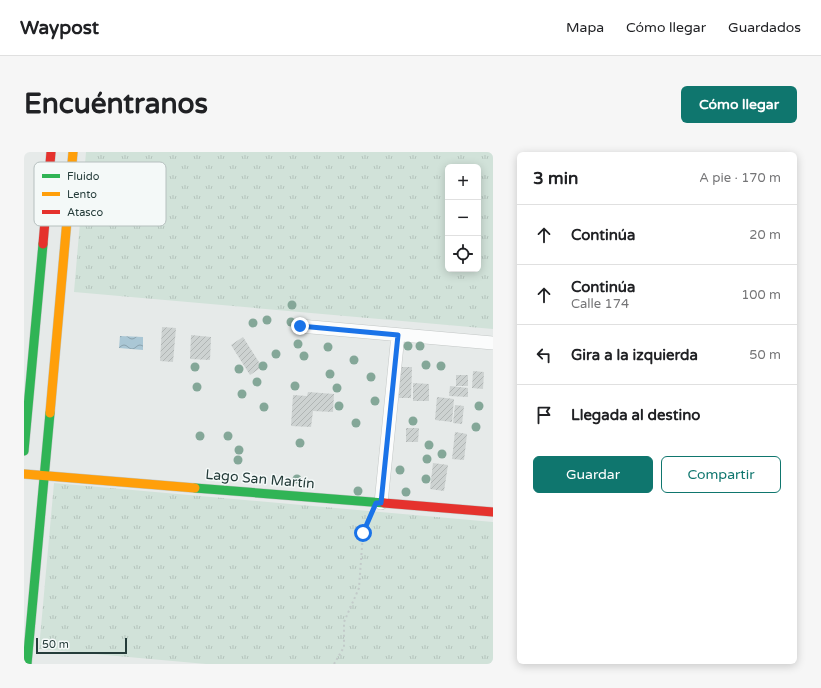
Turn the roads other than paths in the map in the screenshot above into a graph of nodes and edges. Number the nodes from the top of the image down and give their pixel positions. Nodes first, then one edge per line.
1 (51, 152) edge
2 (73, 152) edge
3 (50, 162) edge
4 (72, 162) edge
5 (44, 226) edge
6 (66, 226) edge
7 (300, 326) dead end
8 (398, 335) junction
9 (493, 343) edge
10 (24, 450) edge
11 (24, 474) edge
12 (43, 476) junction
13 (379, 503) junction
14 (493, 512) edge
15 (27, 664) edge

1 - 3 main road
2 - 4 main road
5 - 10 main road
6 - 12 main road
7 - 8 street
8 - 9 street
8 - 13 street
11 - 12 main road, Lago San Martín
12 - 13 main road, Lago San Martín
12 - 15 main road
13 - 14 main road, Lago San Martín

